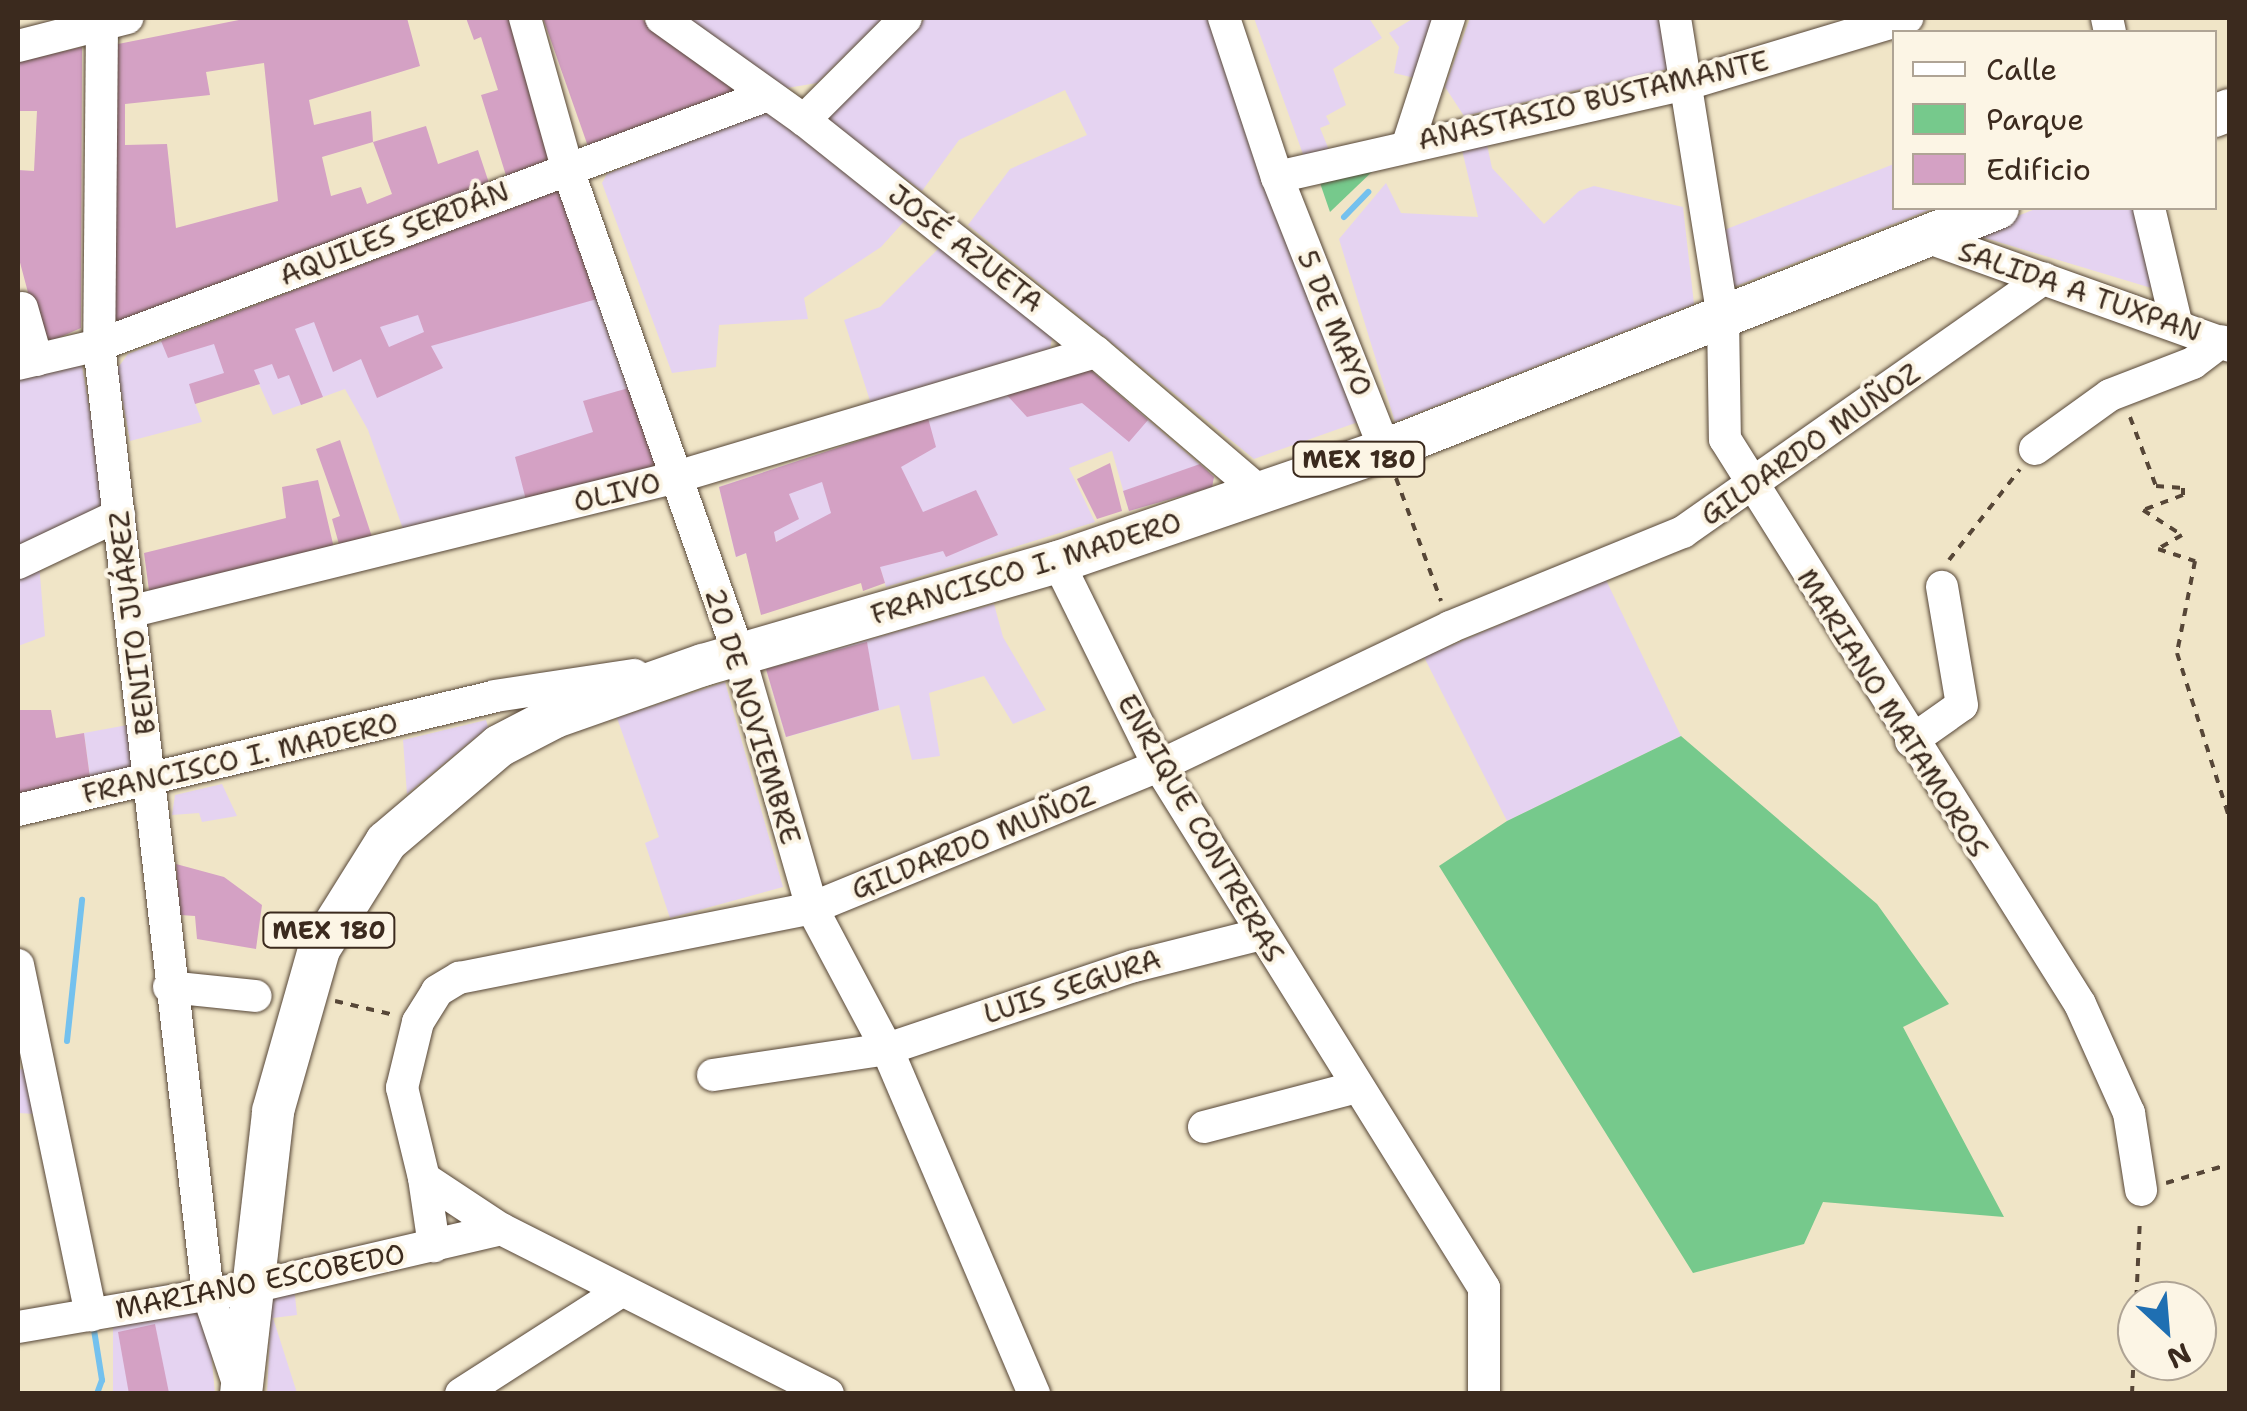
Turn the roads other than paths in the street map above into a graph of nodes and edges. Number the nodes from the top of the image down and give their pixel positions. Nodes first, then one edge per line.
1 (525, 18) edge
2 (661, 18) edge
3 (906, 18) edge
4 (1224, 18) edge
5 (1449, 18) edge
6 (1675, 18) edge
7 (1908, 18) edge
8 (114, 21) edge
9 (18, 46) edge
10 (1690, 84) junction
11 (768, 95) junction
12 (804, 120) junction
13 (1408, 144) junction
14 (567, 168) junction
15 (1277, 177) junction
16 (1993, 210) edge
17 (2149, 210) edge
18 (1929, 238) junction
19 (2044, 278) junction
20 (22, 308) dead end
21 (1723, 317) junction
22 (2176, 322) junction
23 (2226, 344) edge
24 (99, 345) junction
25 (1096, 352) junction
26 (27, 362) edge
27 (1386, 450) junction
28 (2035, 450) road end
29 (673, 478) junction
30 (1752, 490) junction
31 (1260, 492) junction
32 (119, 515) junction
33 (1058, 562) junction
34 (18, 564) edge
35 (1942, 588) road end
36 (132, 611) junction
37 (721, 660) junction
38 (1911, 741) junction
39 (1159, 766) junction
40 (150, 780) junction
41 (18, 810) edge
42 (812, 908) junction
43 (1261, 934) junction
44 (18, 965) edge
45 (169, 987) junction
46 (256, 996) dead end
47 (886, 1049) junction
48 (27, 1050) edge
49 (713, 1076) dead end
50 (1356, 1087) junction
51 (1204, 1128) dead end
52 (424, 1178) junction
53 (2141, 1190) road end
54 (502, 1229) junction
55 (434, 1246) junction
56 (258, 1286) junction
57 (620, 1292) junction
58 (208, 1294) junction
59 (92, 1315) junction
60 (18, 1327) edge
61 (241, 1393) edge
62 (461, 1394) edge
63 (828, 1394) edge
64 (1034, 1394) edge
65 (1484, 1394) edge

1 - 14 street, 20 DE NOVIEMBRE
2 - 11 street, JOSÉ AZUETA
3 - 12 street
4 - 15 street, 5 DE MAYO
5 - 13 street
6 - 10 street, MARIANO MATAMOROS
7 - 10 street, ANASTASIO BUSTAMANTE
8 - 9 street
8 - 24 street, BENITO JUÁREZ
10 - 13 street, ANASTASIO BUSTAMANTE
10 - 21 street, MARIANO MATAMOROS
11 - 12 street, JOSÉ AZUETA
11 - 14 street, AQUILES SERDÁN
12 - 25 street, JOSÉ AZUETA
13 - 15 street, ANASTASIO BUSTAMANTE
14 - 24 street, AQUILES SERDÁN
14 - 29 street, 20 DE NOVIEMBRE
15 - 27 street, 5 DE MAYO
16 - 18 main road, FRANCISCO I. MADERO / MEX 180
17 - 22 street
18 - 19 street, SALIDA A TUXPAN
18 - 21 main road, FRANCISCO I. MADERO / MEX 180
19 - 22 street, SALIDA A TUXPAN
19 - 30 street, GILDARDO MUÑOZ
20 - 26 street
21 - 27 main road, FRANCISCO I. MADERO / MEX 180
21 - 30 street, MARIANO MATAMOROS
22 - 23 street, SALIDA A TUXPAN
23 - 28 street
24 - 26 street, AQUILES SERDÁN
24 - 32 street, BENITO JUÁREZ
25 - 29 street, OLIVO
25 - 31 street, JOSÉ AZUETA
27 - 31 main road, FRANCISCO I. MADERO / MEX 180
29 - 36 street, OLIVO
29 - 37 street, 20 DE NOVIEMBRE
30 - 38 street, MARIANO MATAMOROS
30 - 39 street, GILDARDO MUÑOZ
31 - 33 main road, FRANCISCO I. MADERO / MEX 180
32 - 34 street
32 - 36 street, BENITO JUÁREZ
33 - 37 main road, FRANCISCO I. MADERO / MEX 180
33 - 39 street, ENRIQUE CONTRERAS
35 - 38 street
36 - 40 street, BENITO JUÁREZ
37 - 40 street, FRANCISCO I. MADERO
37 - 42 street, 20 DE NOVIEMBRE
37 - 56 main road, MEX 180
38 - 53 street, MARIANO MATAMOROS
39 - 42 street, GILDARDO MUÑOZ
39 - 43 street, ENRIQUE CONTRERAS
40 - 41 street, FRANCISCO I. MADERO
40 - 45 street, BENITO JUÁREZ
42 - 47 street, 20 DE NOVIEMBRE
42 - 52 street, GILDARDO MUÑOZ
43 - 47 street, LUIS SEGURA
43 - 50 street, ENRIQUE CONTRERAS
44 - 48 street
45 - 46 street
45 - 58 street, BENITO JUÁREZ
47 - 49 street, LUIS SEGURA
47 - 64 street, 20 DE NOVIEMBRE
48 - 59 street
50 - 51 street
50 - 65 street, ENRIQUE CONTRERAS
52 - 54 street
52 - 55 street, GILDARDO MUÑOZ
54 - 55 street, MARIANO ESCOBEDO
54 - 57 street
55 - 56 street, MARIANO ESCOBEDO
56 - 58 street, MARIANO ESCOBEDO
56 - 61 main road, MEX 180
57 - 62 street
57 - 63 street
58 - 59 street, MARIANO ESCOBEDO
58 - 61 street, BENITO JUÁREZ
59 - 60 street, MARIANO ESCOBEDO

